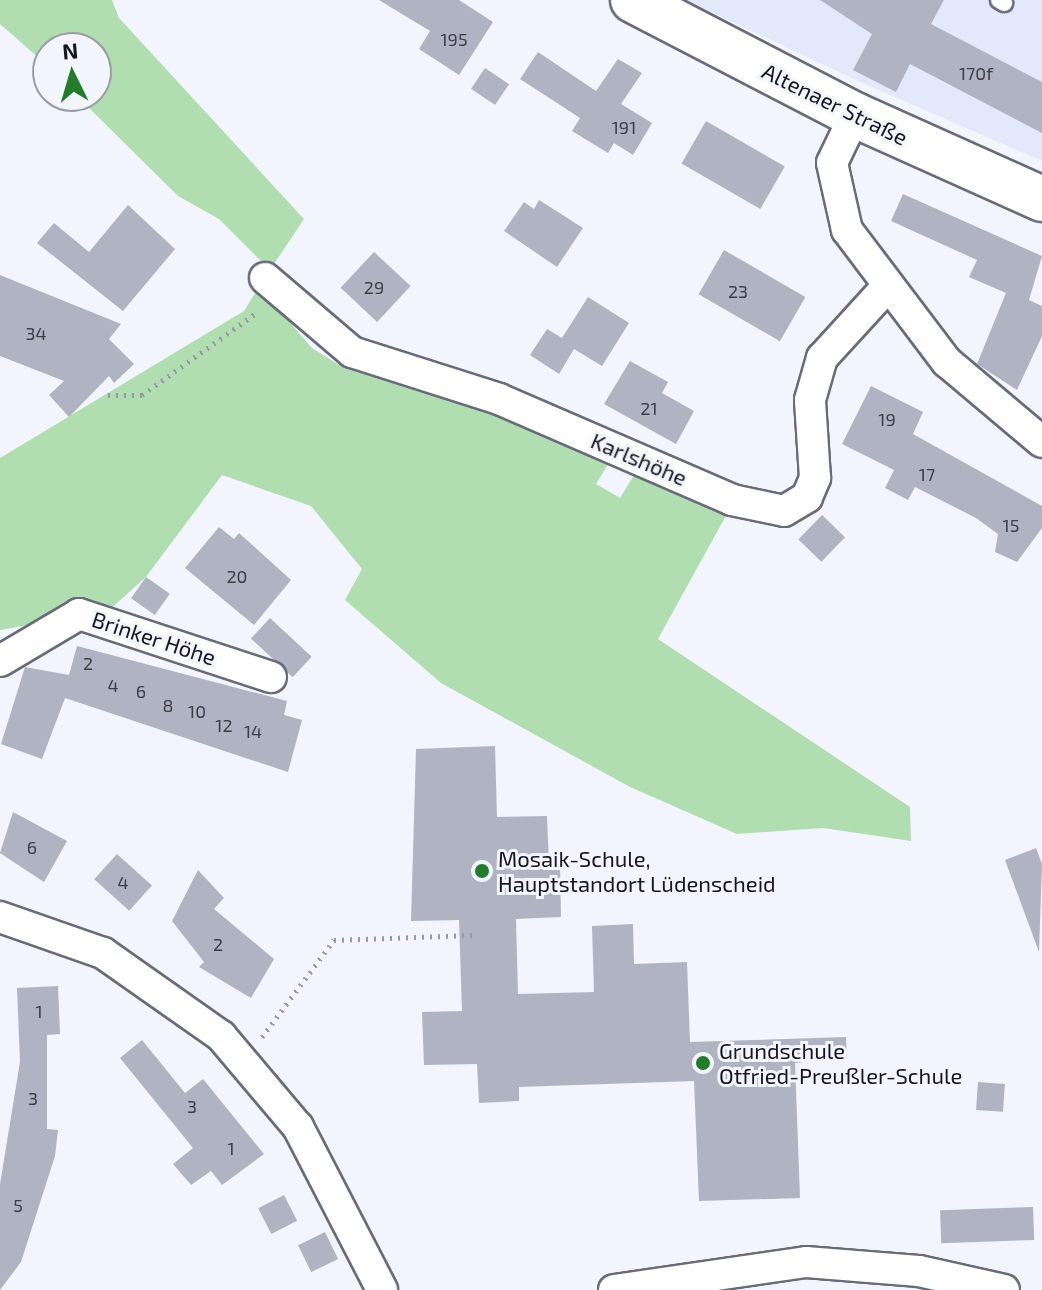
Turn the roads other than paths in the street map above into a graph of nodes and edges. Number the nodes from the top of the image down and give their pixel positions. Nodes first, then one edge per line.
1 (633, 0) edge
2 (855, 115) junction
3 (1042, 199) edge
4 (273, 287) road end
5 (886, 288) junction
6 (1042, 442) edge
7 (0, 661) edge
8 (271, 677) dead end
9 (0, 917) edge
10 (382, 1290) edge
11 (614, 1290) edge
12 (1004, 1290) edge

1 - 2 main road, Altenaer Straße
2 - 3 main road, Altenaer Straße
2 - 5 street
4 - 5 street, Karlshöhe
5 - 6 street
7 - 8 street, Brinker Höhe
9 - 10 street
11 - 12 street

